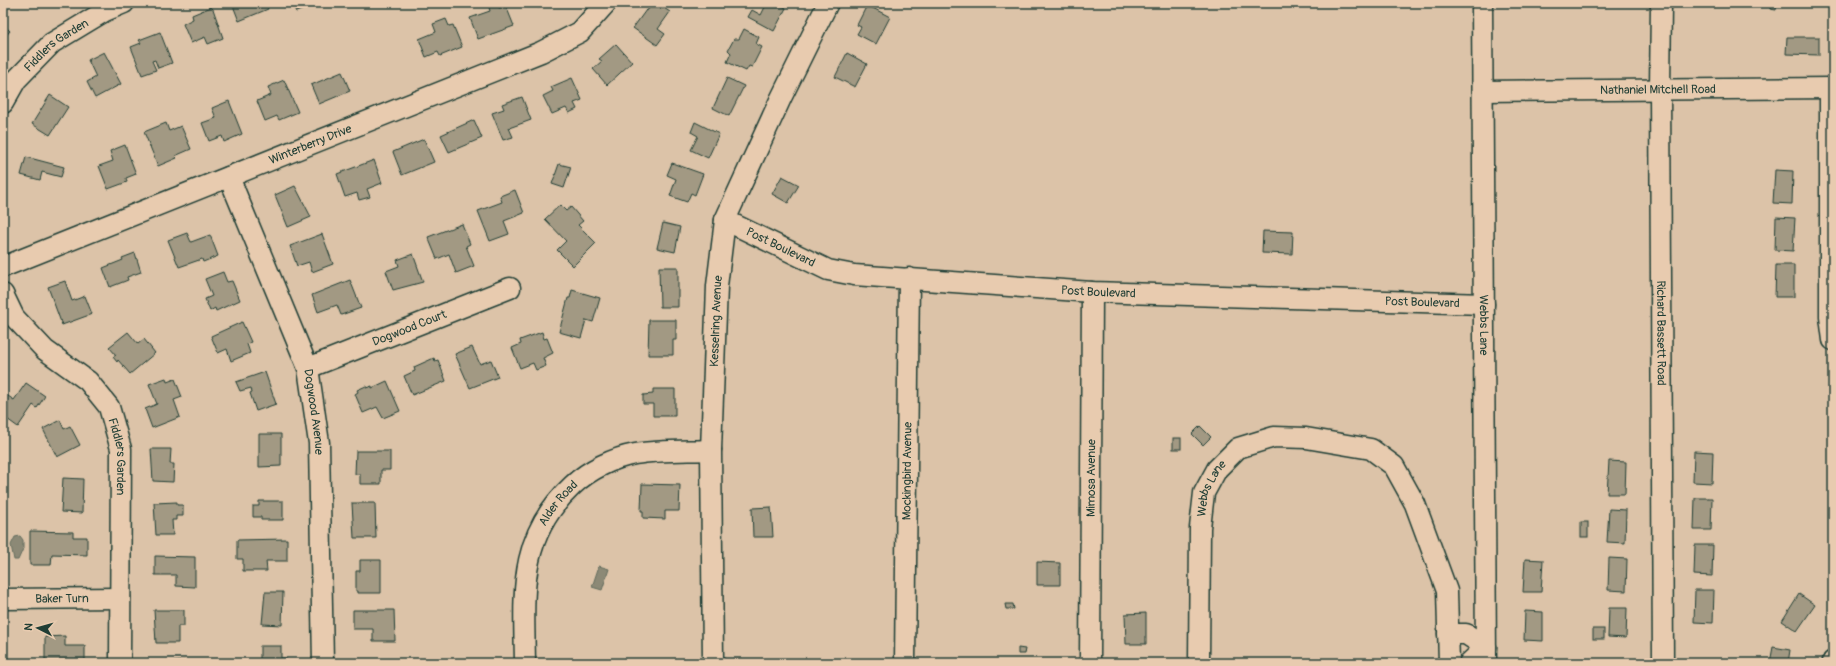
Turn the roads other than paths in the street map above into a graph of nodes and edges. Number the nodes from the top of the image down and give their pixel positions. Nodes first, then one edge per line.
1 (124, 3) edge
2 (606, 3) edge
3 (828, 3) edge
4 (1482, 3) edge
5 (1661, 3) edge
6 (1832, 88) edge
7 (1660, 89) junction
8 (1483, 91) junction
9 (3, 102) edge
10 (229, 177) junction
11 (725, 220) junction
12 (3, 267) edge
13 (909, 278) junction
14 (510, 288) dead end
15 (1092, 292) junction
16 (3, 294) edge
17 (1484, 304) junction
18 (1833, 340) edge
19 (308, 368) junction
20 (711, 450) junction
21 (120, 598) junction
22 (3, 599) edge
23 (1448, 634) junction
24 (1486, 655) edge
25 (120, 663) edge
26 (323, 663) edge
27 (525, 663) edge
28 (713, 663) edge
29 (905, 663) edge
30 (1090, 663) edge
31 (1199, 663) edge
32 (1449, 663) edge
33 (1469, 663) edge
34 (1663, 663) edge

1 - 9 street, Fiddlers Garden
2 - 10 street, Winterberry Drive
3 - 11 street, Kesselring Avenue
4 - 8 street, Webbs Lane
5 - 7 street, Richard Bassett Road
6 - 7 street, Nathaniel Mitchell Road
6 - 18 street
7 - 8 street, Nathaniel Mitchell Road
7 - 34 street, Richard Bassett Road
8 - 17 street, Webbs Lane
10 - 12 street, Winterberry Drive
10 - 19 street, Dogwood Avenue
11 - 13 street, Post Boulevard
11 - 20 street, Kesselring Avenue
13 - 15 street, Post Boulevard
13 - 29 street, Mockingbird Avenue
14 - 19 street, Dogwood Court
15 - 17 street, Post Boulevard
15 - 30 street, Mimosa Avenue
16 - 21 street, Fiddlers Garden
17 - 24 street, Webbs Lane
19 - 26 street, Dogwood Avenue
20 - 27 street, Alder Road
20 - 28 street, Kesselring Avenue
21 - 22 street, Baker Turn
21 - 25 street, Fiddlers Garden
23 - 24 street
23 - 31 street, Webbs Lane
23 - 32 street, Webbs Lane
24 - 33 street

